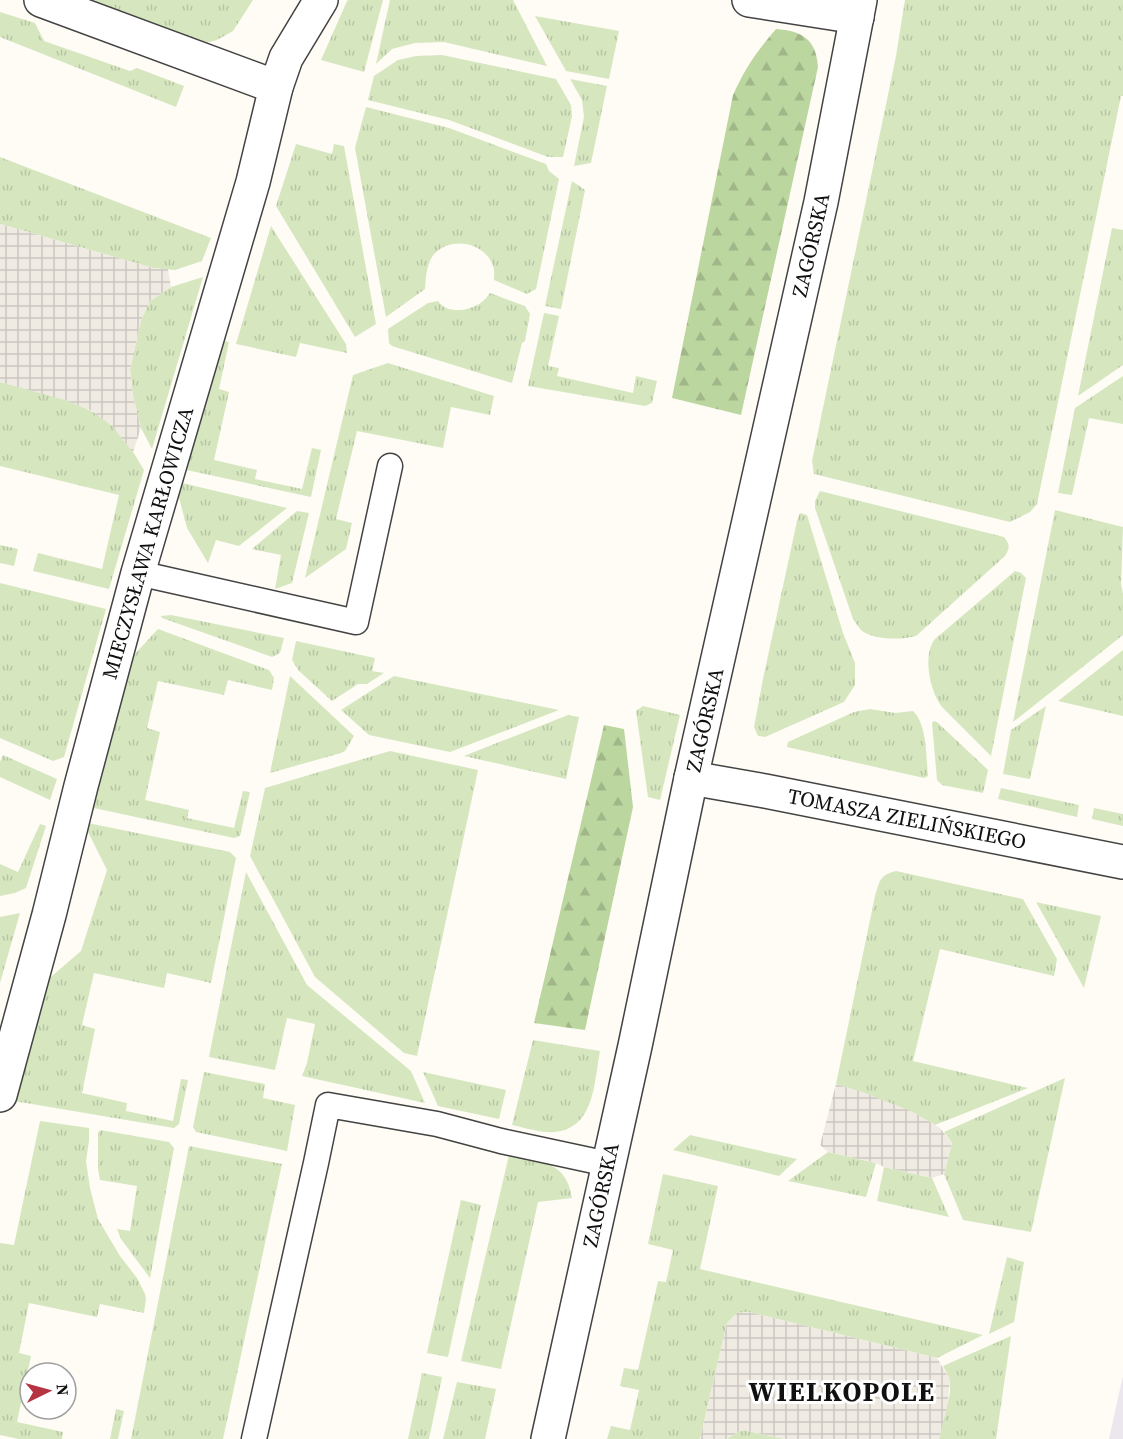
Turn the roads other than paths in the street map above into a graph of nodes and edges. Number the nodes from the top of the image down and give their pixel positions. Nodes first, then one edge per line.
1 (41, 0) edge
2 (321, 0) edge
3 (749, 0) edge
4 (859, 8) edge
5 (276, 87) junction
6 (390, 466) dead end
7 (138, 573) junction
8 (692, 778) junction
9 (1123, 862) edge
10 (0, 1095) edge
11 (608, 1164) junction
12 (254, 1439) edge
13 (548, 1439) edge

1 - 5 street
2 - 5 street, MIECZYSŁAWA KARŁOWICZA
3 - 4 street
4 - 8 street, ZAGÓRSKA
5 - 7 street, MIECZYSŁAWA KARŁOWICZA
6 - 7 lane
7 - 10 street, MIECZYSŁAWA KARŁOWICZA
8 - 9 street, TOMASZA ZIELIŃSKIEGO
8 - 11 street, ZAGÓRSKA
11 - 12 lane
11 - 13 street, ZAGÓRSKA

